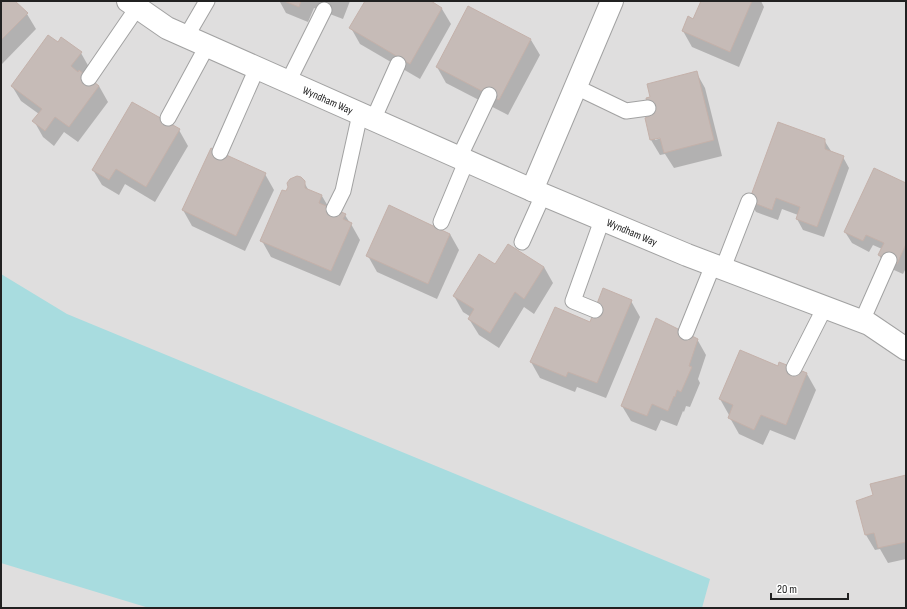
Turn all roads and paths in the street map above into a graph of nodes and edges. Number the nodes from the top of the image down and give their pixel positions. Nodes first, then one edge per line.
1 (207, 1) edge
2 (612, 1) edge
3 (133, 4) edge
4 (324, 10) dead end
5 (186, 37) junction
6 (207, 46) junction
7 (398, 64) dead end
8 (257, 68) junction
9 (89, 78) dead end
10 (288, 82) junction
11 (576, 87) junction
12 (488, 95) dead end
13 (648, 108) dead end
14 (366, 117) junction
15 (168, 118) dead end
16 (220, 152) dead end
17 (463, 160) junction
18 (537, 193) junction
19 (749, 201) dead end
20 (334, 209) dead end
21 (602, 220) junction
22 (441, 222) dead end
23 (522, 242) dead end
24 (889, 260) dead end
25 (718, 267) junction
26 (825, 307) junction
27 (595, 310) dead end
28 (862, 321) junction
29 (686, 332) dead end
30 (906, 349) edge
31 (794, 368) dead end

1 - 5 lane
2 - 11 street
3 - 5 street, Wyndham Way
3 - 9 lane
4 - 10 lane
5 - 6 street, Wyndham Way
6 - 8 street, Wyndham Way
6 - 15 lane
7 - 14 lane
8 - 10 street, Wyndham Way
8 - 16 lane
10 - 14 street, Wyndham Way
11 - 13 lane
11 - 18 street
12 - 17 lane
14 - 17 street, Wyndham Way
14 - 20 lane
17 - 18 street, Wyndham Way
17 - 22 lane
18 - 21 street, Wyndham Way
18 - 23 lane
19 - 25 lane
21 - 25 street, Wyndham Way
21 - 27 lane
24 - 28 lane
25 - 26 street, Wyndham Way
25 - 29 lane
26 - 28 street, Wyndham Way
26 - 31 lane
28 - 30 street, Wyndham Way

